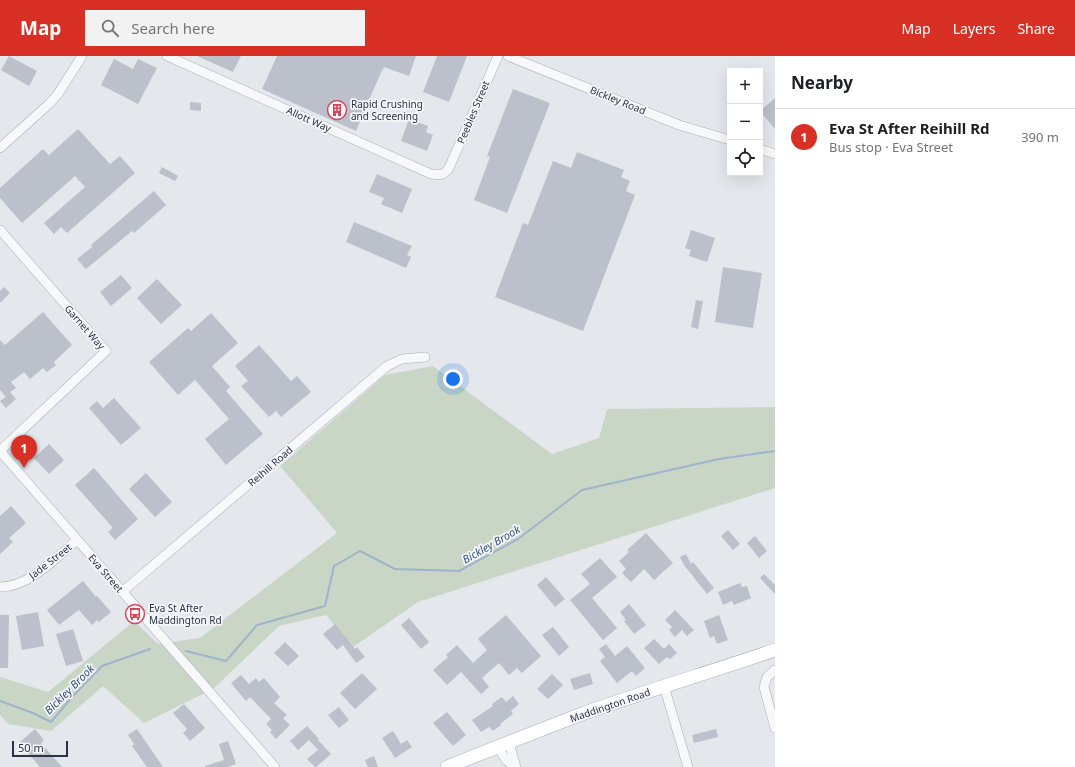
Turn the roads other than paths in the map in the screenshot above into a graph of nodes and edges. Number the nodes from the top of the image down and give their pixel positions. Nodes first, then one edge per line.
1 (82, 56) edge
2 (167, 56) edge
3 (498, 56) edge
4 (508, 56) edge
5 (727, 139) edge
6 (0, 148) edge
7 (763, 150) edge
8 (775, 154) edge
9 (449, 168) joint
10 (0, 230) edge
11 (425, 357) dead end
12 (0, 451) edge
13 (77, 540) junction
14 (0, 587) edge
15 (122, 592) junction
16 (775, 650) edge
17 (775, 670) edge
18 (664, 686) junction
19 (775, 728) edge
20 (503, 745) junction
21 (275, 767) edge
22 (447, 767) edge
23 (516, 767) edge
24 (688, 767) edge

1 - 6 street
2 - 9 street, Allott Way
3 - 9 street, Peebles Street
4 - 5 street, Bickley Road
7 - 8 street
10 - 12 street, Garnet Way
11 - 15 street, Reihill Road
12 - 13 street, Eva Street
13 - 14 street, Jade Street
13 - 15 street, Eva Street
15 - 21 street, Eva Street
16 - 18 main road, Maddington Road
17 - 19 street
18 - 20 main road, Maddington Road
18 - 24 street
20 - 22 main road, Maddington Road
20 - 23 street

